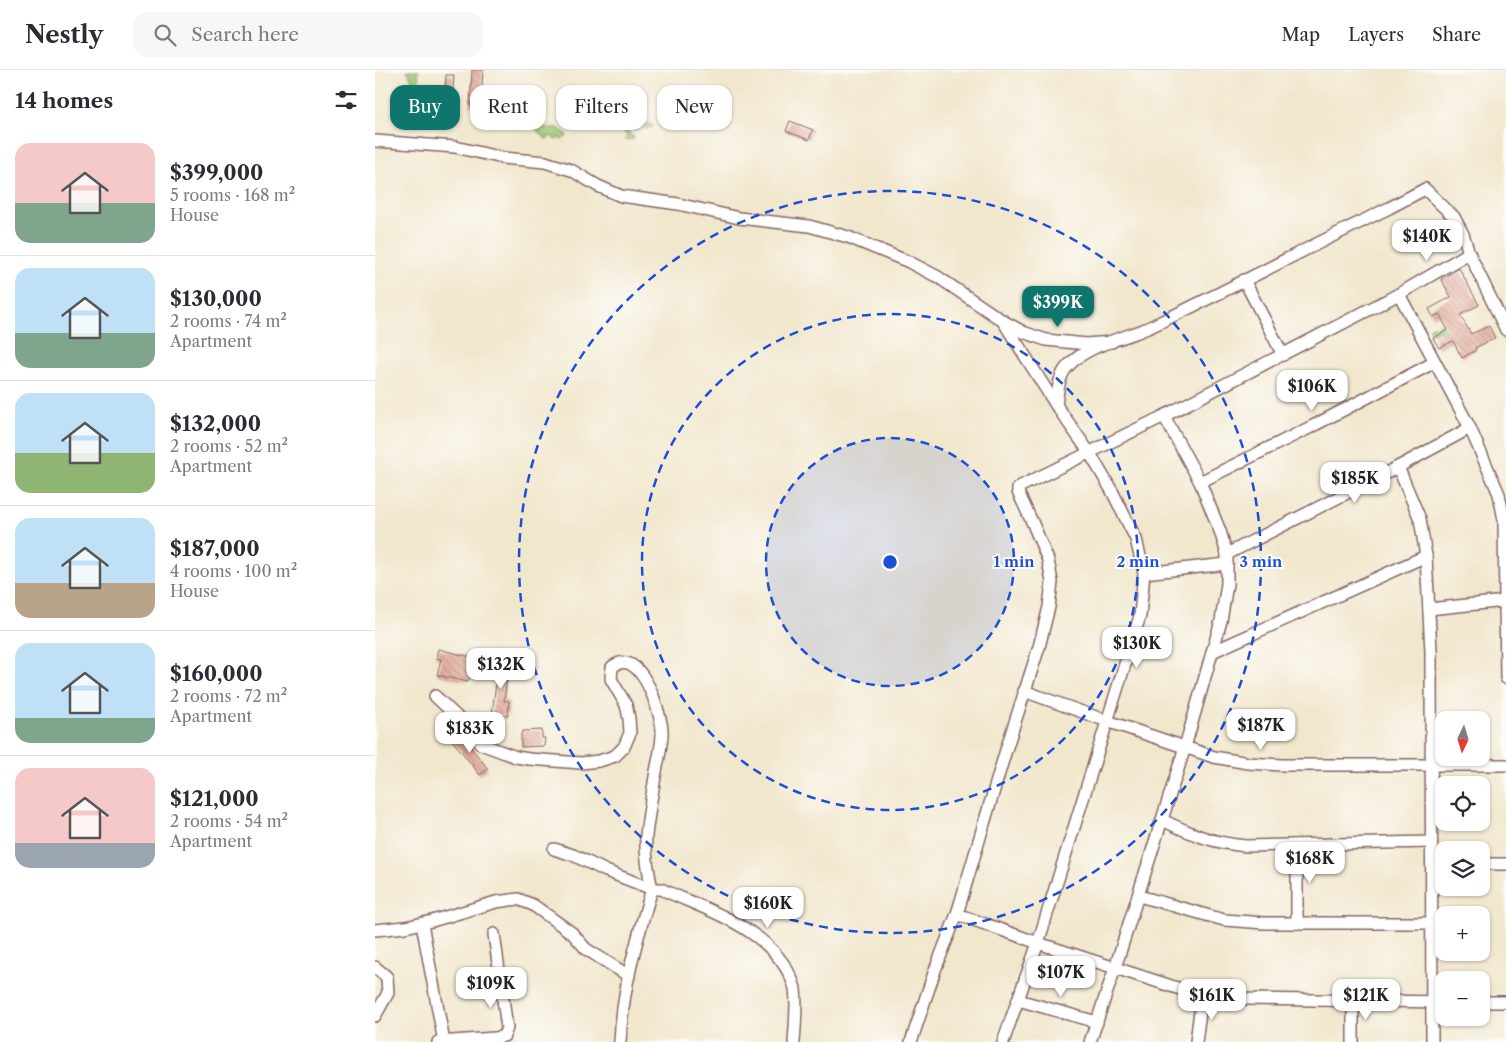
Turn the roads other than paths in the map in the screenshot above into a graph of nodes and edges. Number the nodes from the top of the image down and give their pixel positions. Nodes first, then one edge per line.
1 (375, 141) edge
2 (1469, 253) junction
3 (1244, 280) junction
4 (1399, 294) junction
5 (1003, 321) junction
6 (1506, 330) edge
7 (1112, 342) junction
8 (1283, 354) junction
9 (1435, 362) junction
10 (1055, 405) junction
11 (1165, 416) junction
12 (1470, 428) junction
13 (1089, 452) junction
14 (1398, 467) junction
15 (1200, 482) junction
16 (1503, 493) edge
17 (1426, 556) junction
18 (1227, 559) junction
19 (1144, 573) junction
20 (1505, 601) edge
21 (1429, 609) junction
22 (1212, 652) junction
23 (1506, 678) edge
24 (1024, 691) junction
25 (435, 696) dead end
26 (1107, 721) junction
27 (1185, 747) junction
28 (1506, 765) edge
29 (1431, 766) junction
30 (1162, 820) junction
31 (1431, 842) junction
32 (1297, 846) junction
33 (554, 849) dead end
34 (1435, 855) edge
35 (1490, 864) edge
36 (1506, 864) edge
37 (652, 889) junction
38 (1435, 890) edge
39 (1139, 896) junction
40 (957, 914) junction
41 (1297, 923) junction
42 (1431, 923) junction
43 (422, 924) junction
44 (375, 930) edge
45 (494, 934) dead end
46 (1038, 942) junction
47 (375, 966) edge
48 (1115, 968) junction
49 (629, 976) junction
50 (1202, 996) junction
51 (1018, 1000) junction
52 (1353, 1000) junction
53 (1431, 1002) junction
54 (1435, 1002) edge
55 (1490, 1002) edge
56 (1506, 1002) edge
57 (375, 1016) edge
58 (1097, 1022) junction
59 (438, 1042) edge
60 (444, 1042) edge
61 (620, 1042) edge
62 (794, 1042) edge
63 (911, 1042) edge
64 (1003, 1042) edge
65 (1090, 1042) edge
66 (1196, 1042) edge
67 (1353, 1042) edge
68 (1432, 1042) edge

1 - 5 street
2 - 3 street
2 - 4 street
2 - 6 street
3 - 7 street
3 - 8 street
4 - 8 street
4 - 9 street
5 - 7 street
5 - 10 street
7 - 10 street
8 - 11 street
9 - 12 street
9 - 15 street
10 - 13 street
11 - 13 street
11 - 15 street
12 - 14 street
12 - 16 street
13 - 19 street
13 - 24 street
14 - 17 street
14 - 18 street
15 - 18 street
16 - 20 street
17 - 21 street
17 - 22 street
18 - 19 street
18 - 22 street
19 - 26 street
20 - 21 street
20 - 23 street
21 - 29 street
22 - 27 street
24 - 26 street
24 - 40 street
25 - 37 street
26 - 27 street
26 - 46 street
27 - 29 street
27 - 30 street
28 - 29 street
29 - 31 street
30 - 32 street
30 - 39 street
31 - 32 street
31 - 34 street
32 - 41 street
33 - 37 street
35 - 36 street
37 - 49 street
37 - 62 street
38 - 42 street
39 - 41 street
39 - 48 street
40 - 46 street
40 - 63 street
41 - 42 street
42 - 53 street
43 - 44 street
43 - 49 street
43 - 60 street
45 - 60 street
46 - 48 street
46 - 51 street
47 - 57 street
48 - 50 street
48 - 58 street
49 - 61 street
50 - 52 street
50 - 66 street
51 - 58 street
51 - 64 street
52 - 53 street
52 - 67 street
53 - 54 street
53 - 68 street
55 - 56 street
58 - 65 street
59 - 60 street

